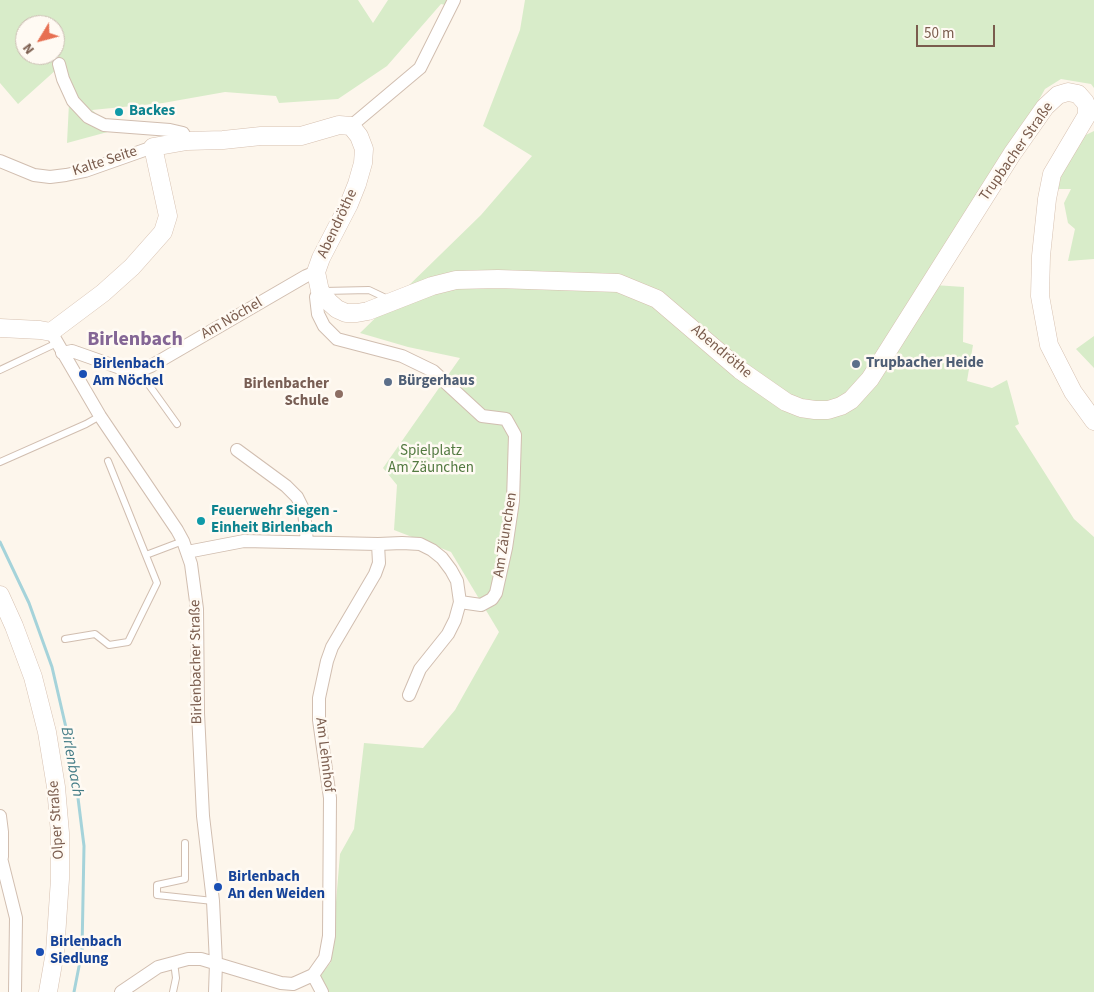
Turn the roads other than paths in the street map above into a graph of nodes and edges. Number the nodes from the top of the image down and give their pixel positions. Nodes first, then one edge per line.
1 (454, 0) edge
2 (59, 65) edge
3 (351, 126) junction
4 (187, 141) junction
5 (152, 147) junction
6 (0, 161) edge
7 (316, 272) junction
8 (320, 291) junction
9 (0, 328) edge
10 (57, 342) junction
11 (0, 370) edge
12 (140, 371) junction
13 (828, 410) joint
14 (100, 416) junction
15 (1094, 421) edge
16 (177, 424) dead end
17 (237, 450) dead end
18 (108, 461) dead end
19 (0, 462) edge
20 (308, 542) junction
21 (378, 544) junction
22 (185, 546) junction
23 (146, 555) junction
24 (0, 595) edge
25 (460, 602) junction
26 (65, 639) dead end
27 (409, 695) dead end
28 (0, 816) edge
29 (185, 843) dead end
30 (1, 855) edge
31 (212, 902) junction
32 (174, 962) junction
33 (216, 963) junction
34 (313, 975) junction
35 (16, 992) edge
36 (48, 992) edge
37 (121, 992) edge
38 (173, 992) edge
39 (215, 992) edge
40 (322, 992) edge

1 - 3 street
2 - 4 street
3 - 4 street
3 - 7 street, Abendröthe
4 - 5 street
5 - 6 street, Kalte Seite
5 - 10 street
7 - 8 street, Abendröthe
7 - 12 street, Am Nöchel
8 - 13 street, Abendröthe
8 - 25 street, Am Zäunchen
9 - 10 street
10 - 11 lane
10 - 12 street
10 - 14 street, Birlenbacher Straße
12 - 16 lane
13 - 15 street, Trupbacher Straße
14 - 19 lane
14 - 22 street, Birlenbacher Straße
17 - 20 street
18 - 23 lane
20 - 21 street
20 - 22 street
21 - 25 street
21 - 34 street, Am Lehnhof
22 - 23 lane
22 - 31 street, Birlenbacher Straße
23 - 26 lane
24 - 36 street, Olper Straße
25 - 27 street
28 - 30 street
29 - 31 lane
30 - 35 street
31 - 33 street, Birlenbacher Straße
32 - 33 street
32 - 37 street
32 - 38 lane
33 - 34 street
33 - 39 street, Birlenbacher Straße
34 - 40 street

